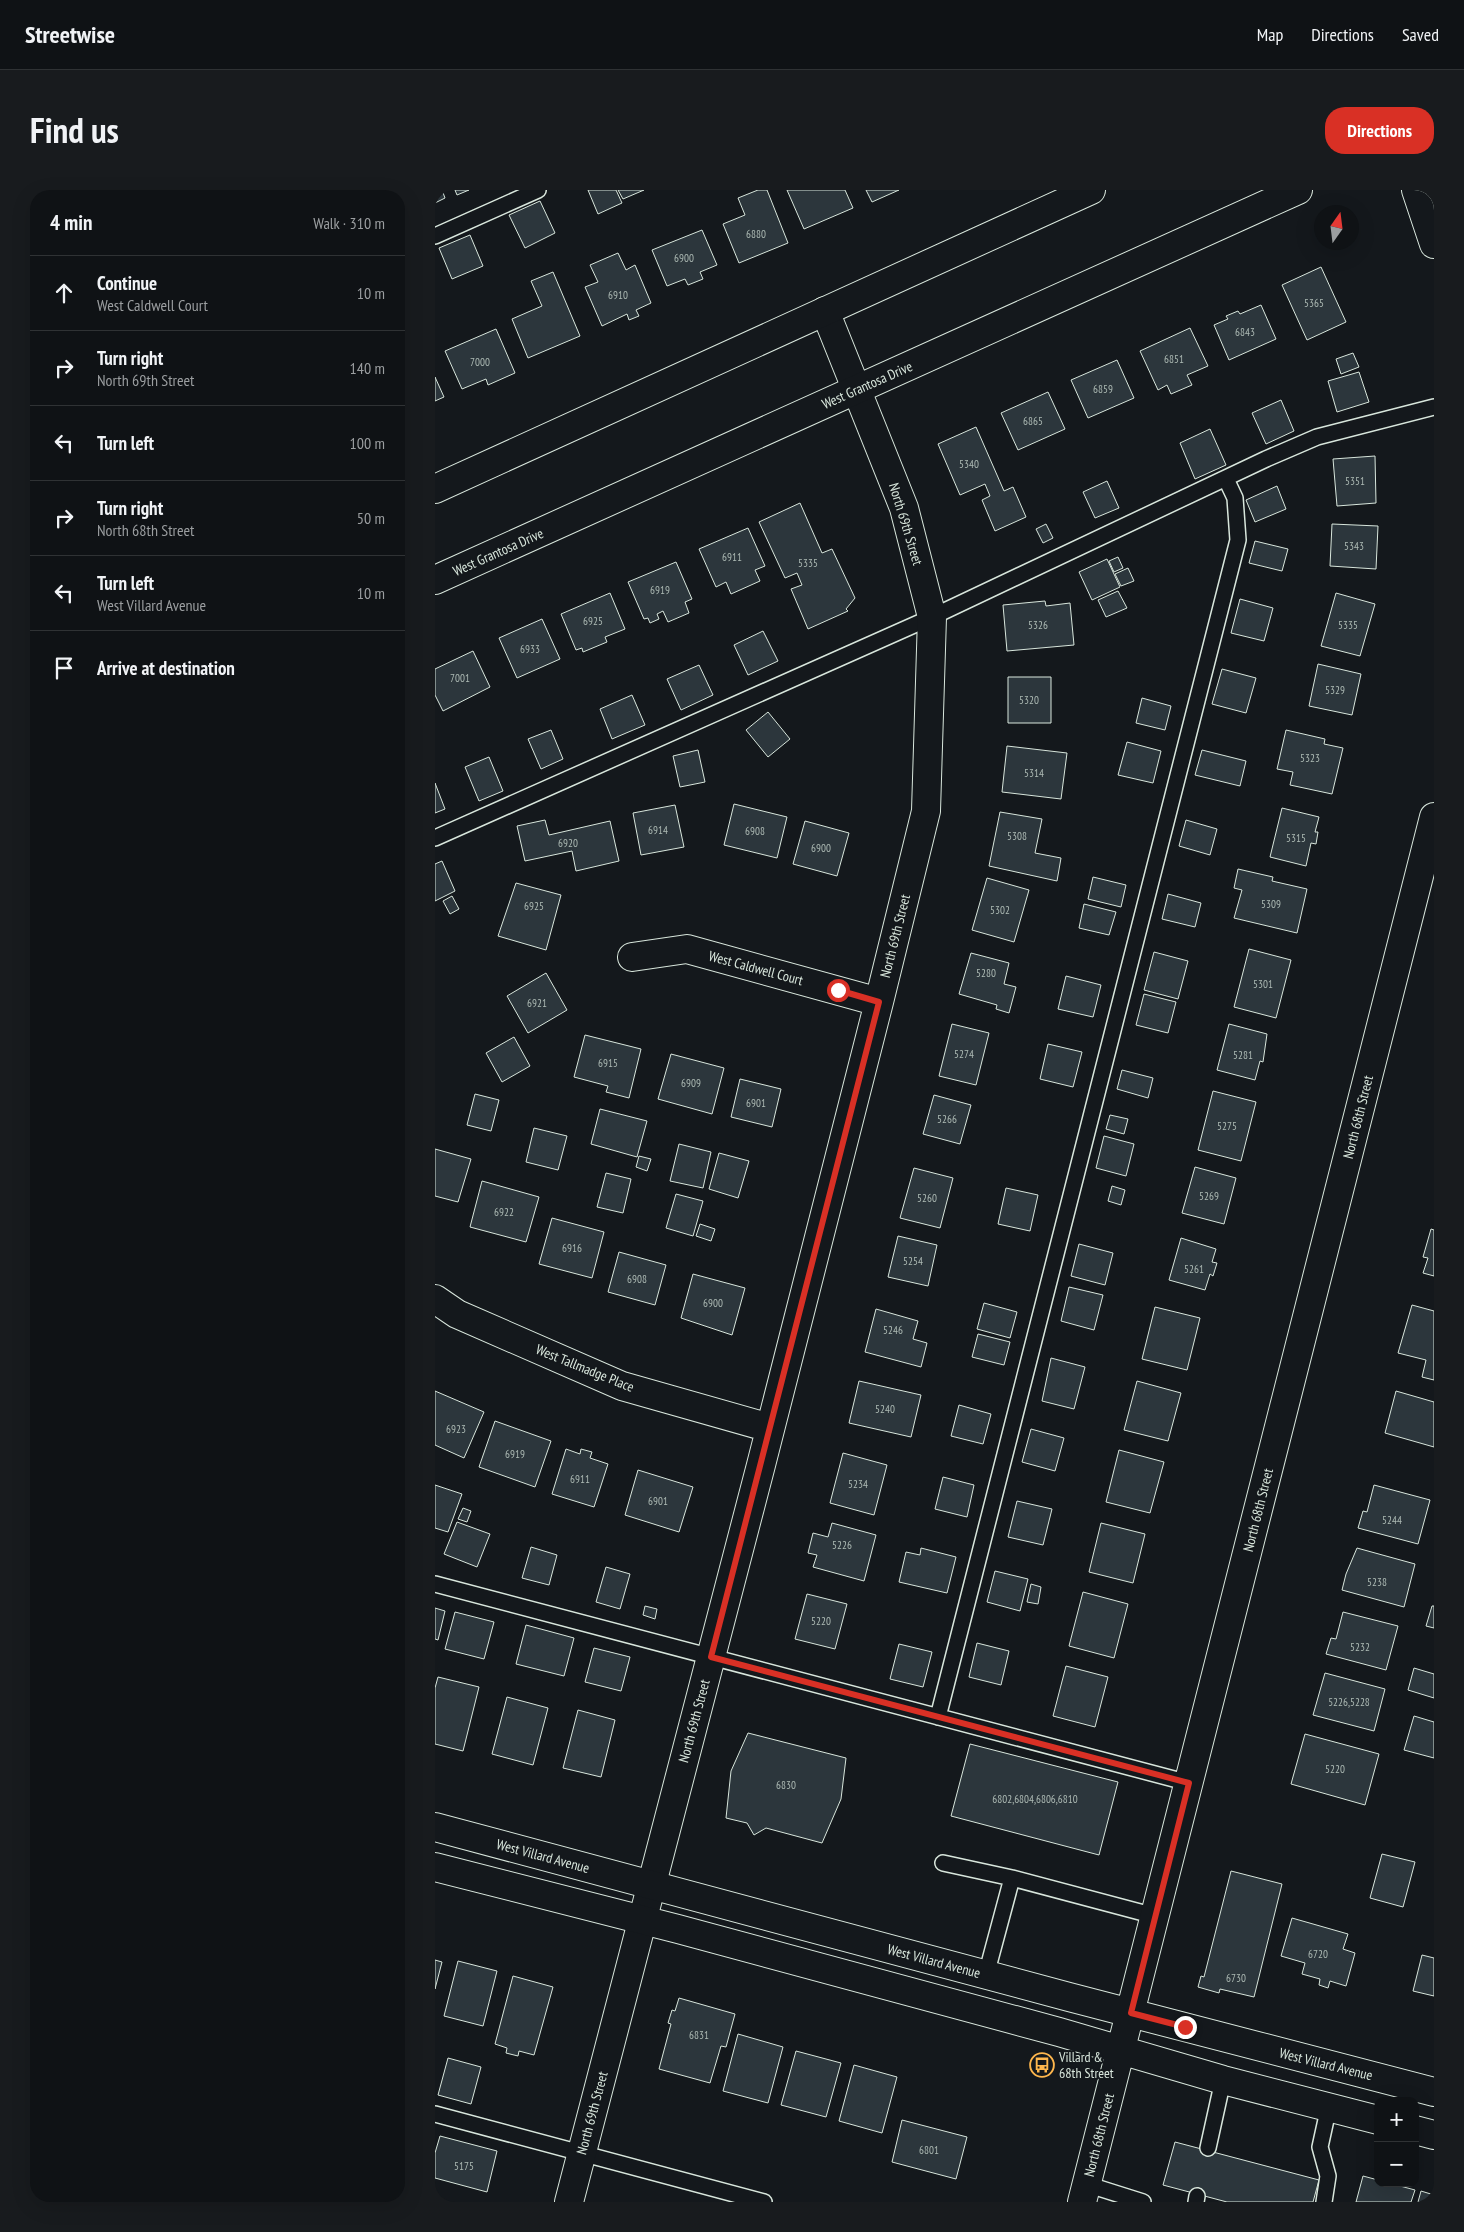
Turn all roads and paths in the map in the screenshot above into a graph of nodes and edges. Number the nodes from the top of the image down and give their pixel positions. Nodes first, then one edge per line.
1 (537, 190) edge
2 (1091, 190) edge
3 (1298, 190) edge
4 (1416, 190) edge
5 (435, 236) edge
6 (1434, 244) edge
7 (825, 311) junction
8 (857, 389) junction
9 (1434, 407) edge
10 (1226, 478) junction
11 (435, 489) edge
12 (435, 580) edge
13 (932, 617) junction
14 (1434, 817) edge
15 (435, 838) edge
16 (632, 957) dead end
17 (879, 1002) junction
18 (435, 1299) edge
19 (770, 1428) junction
20 (435, 1584) edge
21 (711, 1657) junction
22 (939, 1717) junction
23 (1189, 1783) junction
24 (435, 1827) edge
25 (943, 1863) dead end
26 (435, 1867) edge
27 (1012, 1878) junction
28 (651, 1885) junction
29 (1155, 1916) junction
30 (642, 1920) junction
31 (986, 1975) junction
32 (1131, 2013) junction
33 (1121, 2050) junction
34 (1223, 2080) junction
35 (1434, 2092) edge
36 (1329, 2106) junction
37 (435, 2114) edge
38 (1374, 2119) edge
39 (1419, 2131) edge
40 (1434, 2135) edge
41 (1208, 2148) dead end
42 (581, 2154) junction
43 (1084, 2193) edge
44 (569, 2202) edge
45 (764, 2202) edge
46 (1143, 2202) edge
47 (1324, 2202) edge

1 - 5 lane
2 - 7 street
3 - 8 street, West Grantosa Drive
4 - 6 street
7 - 8 street, North 69th Street
7 - 11 street
8 - 12 street, West Grantosa Drive
8 - 13 street, North 69th Street
9 - 10 lane
10 - 13 lane
10 - 22 lane
13 - 15 lane
13 - 17 street, North 69th Street
14 - 23 street, North 68th Street
16 - 17 street, West Caldwell Court
17 - 19 street, North 69th Street
18 - 19 street, West Tallmadge Place
19 - 21 street, North 69th Street
20 - 21 lane
21 - 22 lane
21 - 28 street, North 69th Street
22 - 23 lane
23 - 29 street, North 68th Street
24 - 28 street, West Villard Avenue
25 - 27 lane
26 - 30 street
27 - 29 lane
27 - 31 lane
28 - 30 street, North 69th Street
28 - 31 street, West Villard Avenue
29 - 32 street, North 68th Street
30 - 33 street
30 - 42 street, North 69th Street
31 - 32 street, West Villard Avenue
32 - 33 street, North 68th Street
32 - 35 street, West Villard Avenue
33 - 34 street
33 - 43 street, North 68th Street
34 - 36 street
34 - 41 lane
36 - 38 street
36 - 47 lane
37 - 42 lane
39 - 40 street
42 - 44 street, North 69th Street
42 - 45 lane
43 - 46 lane

